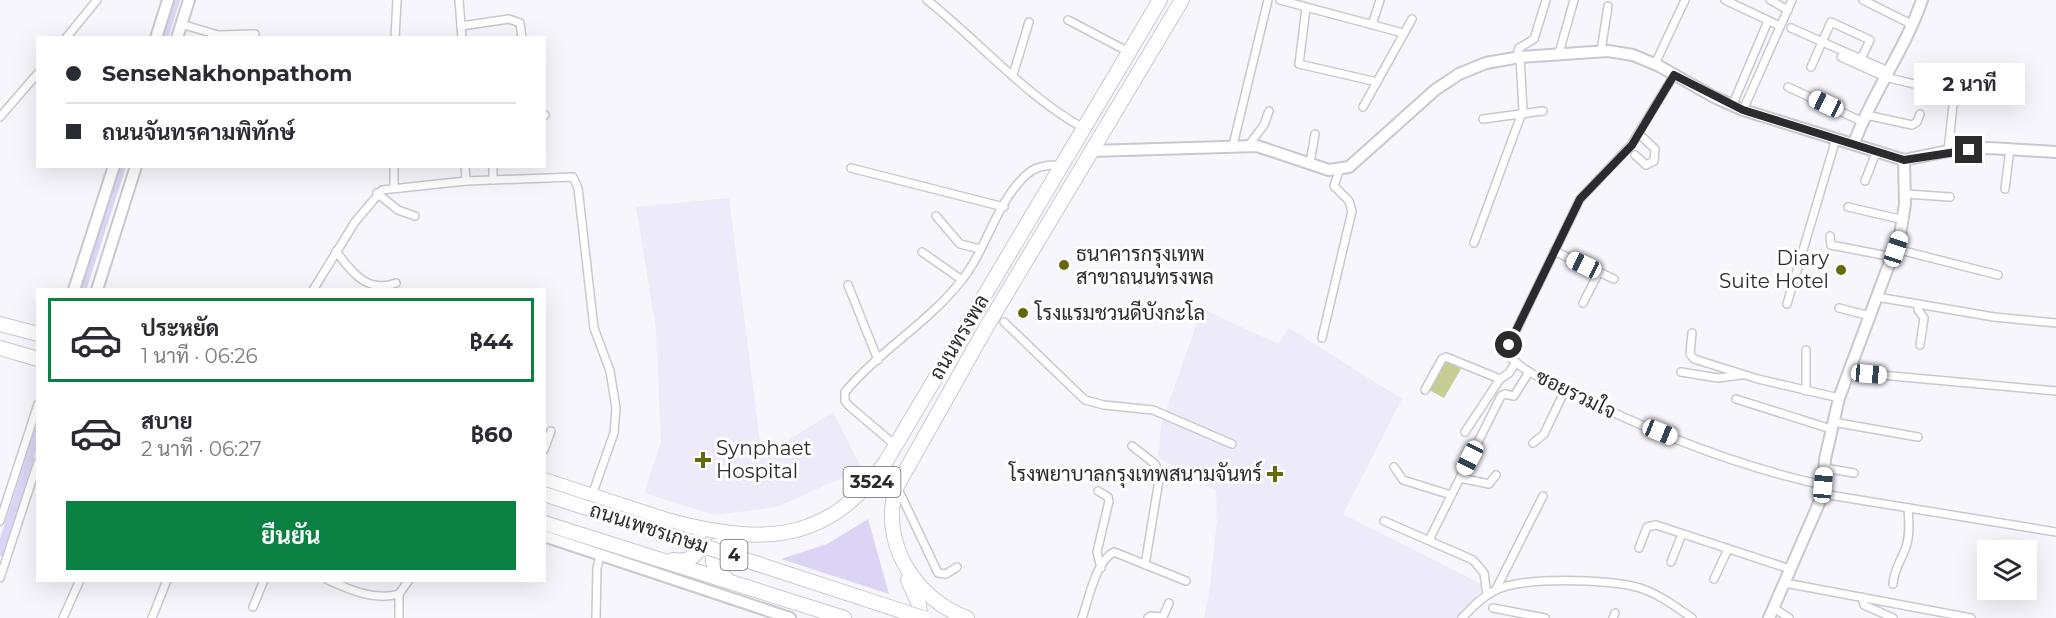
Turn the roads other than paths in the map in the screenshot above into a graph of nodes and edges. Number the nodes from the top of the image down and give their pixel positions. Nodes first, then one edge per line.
1 (97, 0) edge
2 (168, 0) edge
3 (189, 0) edge
4 (397, 0) edge
5 (459, 0) edge
6 (927, 0) edge
7 (1160, 0) edge
8 (1182, 0) edge
9 (1268, 0) edge
10 (1280, 0) edge
11 (1380, 0) edge
12 (1546, 0) edge
13 (1574, 0) edge
14 (1685, 0) edge
15 (1725, 0) edge
16 (1770, 0) edge
17 (1792, 0) edge
18 (1863, 0) edge
19 (1922, 0) edge
20 (1608, 6) dead end
21 (1306, 8) junction
22 (1788, 9) junction
23 (1412, 19) dead end
24 (1068, 20) dead end
25 (1768, 21) junction
26 (1029, 22) dead end
27 (181, 24) junction
28 (1372, 25) junction
29 (1913, 25) junction
30 (461, 26) junction
31 (1780, 26) junction
32 (1791, 28) dead end
33 (1403, 33) junction
34 (255, 34) dead end
35 (68, 36) edge
36 (157, 36) edge
37 (178, 36) edge
38 (395, 36) edge
39 (462, 36) edge
40 (522, 36) edge
41 (1822, 42) junction
42 (1601, 51) junction
43 (1131, 53) junction
44 (1559, 53) junction
45 (1518, 57) junction
46 (1841, 57) dead end
47 (1861, 59) junction
48 (1655, 64) junction
49 (1811, 67) dead end
50 (1886, 74) junction
51 (36, 75) edge
52 (1013, 75) junction
53 (1674, 75) junction
54 (1377, 82) junction
55 (1788, 87) dead end
56 (1968, 97) dead end
57 (1953, 105) dead end
58 (1732, 106) junction
59 (1363, 107) dead end
60 (1743, 110) junction
61 (1269, 111) dead end
62 (1543, 111) dead end
63 (1522, 114) junction
64 (1920, 114) dead end
65 (0, 117) edge
66 (1484, 118) dead end
67 (1864, 119) junction
68 (1084, 129) junction
69 (1315, 134) dead end
70 (1639, 134) junction
71 (1836, 139) junction
72 (1854, 143) junction
73 (1233, 146) junction
74 (1248, 146) junction
75 (2010, 148) junction
76 (1877, 150) junction
77 (1091, 151) junction
78 (1948, 151) junction
79 (2056, 152) edge
80 (1635, 155) dead end
81 (1904, 160) junction
82 (1310, 163) junction
83 (1062, 165) junction
84 (113, 168) edge
85 (135, 168) edge
86 (394, 168) edge
87 (465, 168) edge
88 (493, 168) edge
89 (851, 168) dead end
90 (1339, 171) junction
91 (494, 180) junction
92 (466, 181) junction
93 (1865, 182) dead end
94 (394, 187) junction
95 (2005, 189) dead end
96 (376, 193) junction
97 (1906, 194) junction
98 (1950, 197) dead end
99 (1004, 207) junction
100 (1848, 207) dead end
101 (415, 216) dead end
102 (936, 216) dead end
103 (1904, 220) junction
104 (1830, 236) dead end
105 (1473, 243) dead end
106 (980, 249) junction
107 (1554, 250) junction
108 (336, 251) junction
109 (922, 252) dead end
110 (1895, 253) junction
111 (1599, 272) junction
112 (1998, 275) dead end
113 (1614, 279) dead end
114 (962, 280) junction
115 (396, 283) dead end
116 (848, 285) dead end
117 (373, 287) edge
118 (75, 288) edge
119 (98, 288) edge
120 (314, 288) edge
121 (987, 291) junction
122 (1877, 297) junction
123 (1004, 300) junction
124 (1583, 303) dead end
125 (1787, 303) dead end
126 (1918, 304) junction
127 (1839, 308) dead end
128 (1870, 316) junction
129 (1004, 322) dead end
130 (2056, 323) edge
131 (0, 324) edge
132 (36, 333) edge
133 (1692, 333) dead end
134 (1322, 338) dead end
135 (1920, 345) dead end
136 (0, 348) edge
137 (1806, 350) dead end
138 (36, 358) edge
139 (878, 360) junction
140 (1516, 362) junction
141 (1529, 372) junction
142 (1681, 372) dead end
143 (1848, 372) junction
144 (1744, 375) junction
145 (1500, 379) junction
146 (1425, 390) dead end
147 (1565, 390) junction
148 (1806, 391) junction
149 (2056, 391) edge
150 (1839, 398) junction
151 (1736, 399) dead end
152 (36, 410) edge
153 (1832, 425) junction
154 (551, 431) dead end
155 (1465, 432) dead end
156 (1918, 436) dead end
157 (1533, 443) dead end
158 (1232, 444) dead end
159 (546, 445) edge
160 (895, 445) junction
161 (1132, 446) dead end
162 (1394, 466) dead end
163 (36, 468) edge
164 (1824, 468) junction
165 (1854, 473) dead end
166 (1496, 475) dead end
167 (1460, 478) junction
168 (546, 481) edge
169 (897, 486) junction
170 (0, 490) edge
171 (1823, 490) junction
172 (1098, 491) dead end
173 (8, 495) junction
174 (546, 495) edge
175 (592, 495) junction
176 (1451, 495) junction
177 (1543, 495) dead end
178 (1908, 508) junction
179 (664, 519) junction
180 (0, 521) edge
181 (1384, 521) dead end
182 (546, 524) edge
183 (2056, 532) edge
184 (1682, 534) junction
185 (760, 536) junction
186 (546, 537) edge
187 (1429, 540) junction
188 (896, 547) junction
189 (1639, 548) dead end
190 (1728, 549) junction
191 (600, 555) junction
192 (647, 556) junction
193 (1671, 562) dead end
194 (1145, 565) junction
195 (957, 567) dead end
196 (1101, 568) junction
197 (1790, 569) junction
198 (0, 578) edge
199 (1714, 579) dead end
200 (1186, 581) dead end
201 (79, 582) edge
202 (166, 582) edge
203 (263, 582) edge
204 (333, 582) edge
205 (408, 582) edge
206 (1785, 583) junction
207 (739, 584) junction
208 (1893, 584) dead end
209 (1496, 589) junction
210 (399, 594) junction
211 (1487, 595) junction
212 (1862, 597) junction
213 (1169, 603) dead end
214 (253, 607) dead end
215 (1493, 608) dead end
216 (1772, 613) edge
217 (1518, 616) edge
218 (1953, 616) edge
219 (63, 618) edge
220 (152, 618) edge
221 (399, 618) edge
222 (596, 618) edge
223 (788, 618) edge
224 (844, 618) edge
225 (922, 618) edge
226 (967, 618) edge
227 (1082, 618) edge
228 (1148, 618) edge
229 (1462, 618) edge
230 (1545, 618) edge
231 (1692, 618) edge
232 (1789, 618) edge
233 (1893, 618) edge
234 (1971, 618) edge

1 - 35 street
2 - 36 street
3 - 27 street
4 - 38 street
5 - 30 street
6 - 52 street
7 - 43 highway, ถนนทรงพล / 3524
8 - 77 highway, ถนนทรงพล / 3524
9 - 73 street
10 - 21 street
11 - 28 street
12 - 45 street
13 - 44 street
14 - 48 street
15 - 25 street
16 - 22 street
17 - 22 street
18 - 29 street
19 - 29 street
20 - 42 street
21 - 28 street
21 - 54 street
22 - 31 street
23 - 33 street
24 - 43 street
25 - 31 street
25 - 58 street
26 - 52 street
27 - 34 street
27 - 37 street
28 - 33 street
29 - 50 street
30 - 39 street
30 - 40 street
31 - 60 street
32 - 41 street
33 - 54 street
41 - 47 street
41 - 47 street
41 - 49 street
42 - 44 street
42 - 48 street
43 - 68 highway, ถนนทรงพล / 3524
44 - 45 street
45 - 63 street
45 - 90 street
46 - 50 street
47 - 50 street
48 - 53 street
50 - 56 street
50 - 67 street
51 - 65 street
52 - 68 street
53 - 58 street
53 - 70 street, ซอยรวมใจ
54 - 59 street
55 - 67 street
57 - 78 street
58 - 60 street
60 - 71 street
61 - 74 street
62 - 63 street
63 - 66 street
63 - 105 street
64 - 67 street
67 - 72 street
68 - 83 highway, ถนนทรงพล / 3524
69 - 82 street
70 - 80 street
70 - 107 street, ซอยรวมใจ
71 - 72 street
71 - 125 street
72 - 76 street
73 - 74 street
73 - 77 street
74 - 82 street
75 - 78 street
75 - 79 street
75 - 95 street
76 - 81 street
76 - 93 street
77 - 123 highway, ถนนทรงพล / 3524
78 - 81 street
81 - 97 street
82 - 90 street
83 - 99 street
83 - 121 highway, ถนนทรงพล / 3524
84 - 118 street
85 - 119 street
86 - 94 street
87 - 92 street
88 - 91 street
89 - 99 street
90 - 134 street
91 - 92 street
91 - 175 street
92 - 94 street
94 - 96 street
96 - 101 street
96 - 108 street
97 - 98 street
97 - 103 street
99 - 106 street
100 - 103 street
102 - 106 street
103 - 110 street
104 - 110 street
106 - 114 street
107 - 111 street
107 - 140 street, ซอยรวมใจ
108 - 117 street
108 - 120 street
109 - 114 street
110 - 112 street
110 - 122 street
111 - 113 street
111 - 124 street
114 - 139 street
115 - 117 street
116 - 139 street
121 - 123 highway
121 - 160 highway, ถนนทรงพล / 3524
122 - 126 street
122 - 128 street
123 - 169 highway, ถนนทรงพล / 3524
126 - 130 street
126 - 135 street
127 - 128 street
128 - 143 street
129 - 158 street
131 - 132 highway
133 - 144 street
136 - 138 highway
137 - 148 street
139 - 160 street
140 - 141 street, ซอยรวมใจ
140 - 145 street
141 - 147 street, ซอยรวมใจ
141 - 167 street
142 - 144 street
143 - 149 street
143 - 150 street
144 - 148 street
145 - 146 street
145 - 155 street
147 - 157 street
147 - 171 street, ซอยรวมใจ
148 - 150 street
150 - 153 street
151 - 153 street
152 - 173 street
153 - 156 street
153 - 164 street
154 - 159 street
160 - 185 highway, ถนนทรงพล / 3524
161 - 194 street
162 - 176 street
163 - 198 street
164 - 165 street
164 - 171 street
166 - 167 street
167 - 176 street
168 - 175 highway, ถนนทรงพล
169 - 188 highway, ถนนทรงพล / 3524
169 - 195 street
170 - 173 street
171 - 178 street, ซอยรวมใจ
171 - 197 street
172 - 196 street
173 - 180 street
174 - 225 highway, ถนนเพชรเกษม / 4, bridge
175 - 179 highway, ถนนทรงพล
176 - 187 street
177 - 209 street
178 - 183 street, ซอยรวมใจ
178 - 208 street
179 - 185 highway, ถนนทรงพล / 3524
179 - 192 highway
181 - 187 street
182 - 192 highway, ถนนเพชรเกษม / 4
184 - 189 street
184 - 190 street
184 - 193 street
185 - 207 highway
186 - 191 street, 4
187 - 211 street
188 - 225 highway
188 - 226 highway, ถนนทรงพล / 3524
190 - 197 street
190 - 199 street
191 - 222 street
191 - 223 street, 4
192 - 207 highway, ถนนเพชรเกษม / 4
194 - 196 street
194 - 200 street
196 - 227 street
197 - 206 street
201 - 219 street
202 - 220 street
203 - 214 street
204 - 210 street
205 - 210 street
206 - 212 street
206 - 216 street
207 - 224 highway, ถนนเพชรเกษม / 4
209 - 211 street
209 - 231 street
210 - 221 street
211 - 229 street
212 - 218 street
212 - 233 street
213 - 228 street
215 - 217 street
216 - 232 street
217 - 230 street
218 - 234 street

